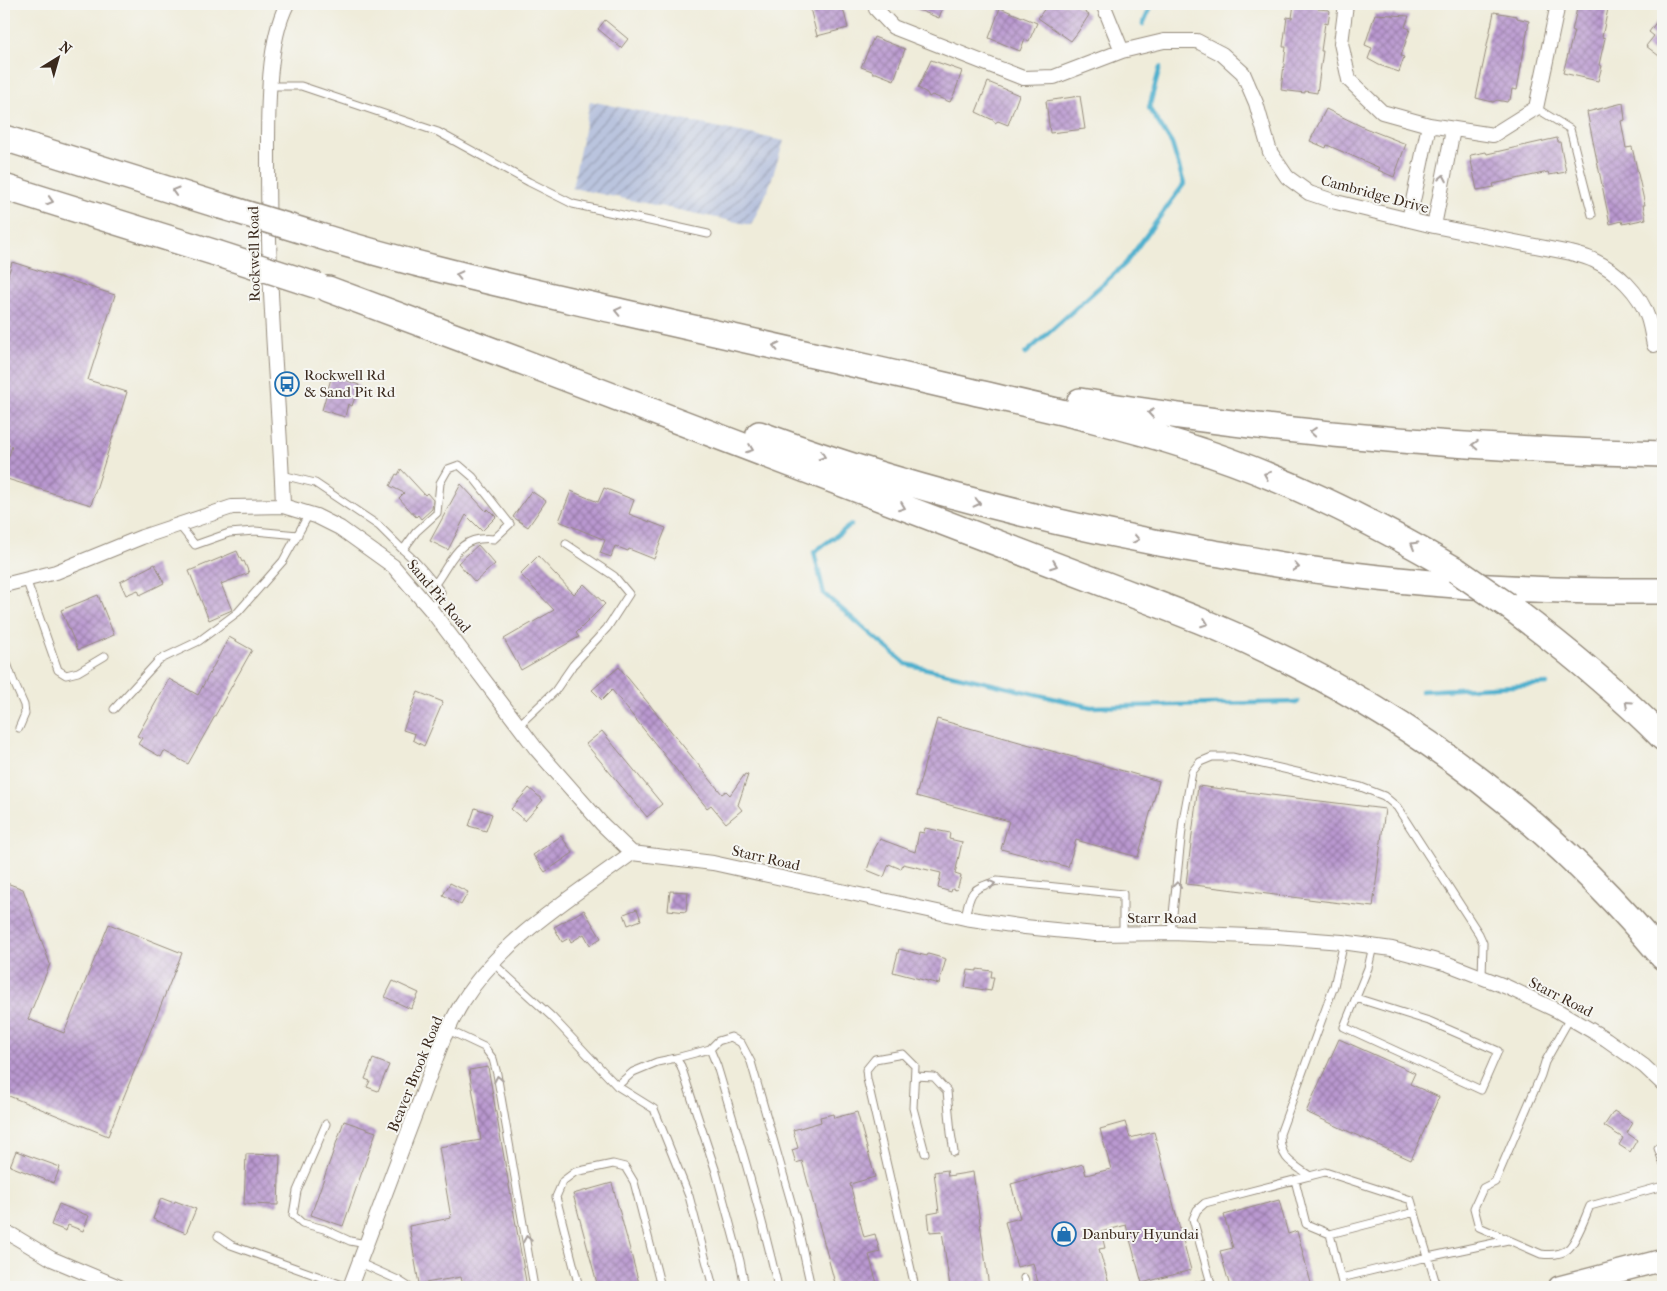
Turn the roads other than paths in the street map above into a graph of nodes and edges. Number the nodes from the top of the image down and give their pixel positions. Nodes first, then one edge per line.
1 (287, 4) edge
2 (876, 4) edge
3 (1103, 4) edge
4 (1346, 4) edge
5 (1558, 4) edge
6 (1122, 51) junction
7 (270, 86) junction
8 (1536, 108) junction
9 (1428, 125) junction
10 (1453, 130) junction
11 (4, 138) edge
12 (4, 187) edge
13 (1592, 215) dead end
14 (1409, 220) junction
15 (1434, 226) junction
16 (708, 234) dead end
17 (323, 288) junction
18 (1659, 341) edge
19 (824, 357) junction
20 (1510, 447) junction
21 (1663, 447) edge
22 (1663, 454) edge
23 (282, 476) junction
24 (283, 506) junction
25 (309, 514) junction
26 (179, 525) junction
27 (298, 535) junction
28 (566, 544) dead end
29 (403, 550) junction
30 (26, 579) junction
31 (435, 584) junction
32 (4, 585) edge
33 (1663, 591) edge
34 (431, 610) junction
35 (4, 655) edge
36 (105, 656) dead end
37 (114, 709) dead end
38 (519, 725) junction
39 (19, 728) dead end
40 (1663, 738) edge
41 (632, 853) junction
42 (965, 918) junction
43 (1172, 933) junction
44 (1123, 935) junction
45 (1344, 942) junction
46 (1373, 946) junction
47 (1663, 956) edge
48 (494, 963) junction
49 (1482, 978) junction
50 (1356, 998) junction
51 (1570, 1018) junction
52 (448, 1030) junction
53 (710, 1049) junction
54 (676, 1058) junction
55 (915, 1076) junction
56 (1663, 1084) edge
57 (617, 1086) junction
58 (326, 1124) dead end
59 (1658, 1148) dead end
60 (954, 1152) dead end
61 (926, 1153) dead end
62 (1663, 1162) edge
63 (1310, 1176) junction
64 (1295, 1180) junction
65 (1663, 1186) edge
66 (1415, 1212) junction
67 (1330, 1234) junction
68 (12, 1235) dead end
69 (218, 1236) dead end
70 (1508, 1240) junction
71 (366, 1244) junction
72 (1428, 1257) junction
73 (1663, 1260) edge
74 (360, 1263) junction
75 (1024, 1278) dead end
76 (1341, 1278) junction
77 (1211, 1285) edge
78 (811, 1286) edge
79 (119, 1287) edge
80 (349, 1287) edge
81 (410, 1287) edge
82 (534, 1287) edge
83 (579, 1287) edge
84 (661, 1287) edge
85 (713, 1287) edge
86 (744, 1287) edge
87 (778, 1287) edge
88 (801, 1287) edge
89 (915, 1287) edge
90 (1026, 1287) edge
91 (1193, 1287) edge
92 (1343, 1287) edge
93 (1437, 1287) edge
94 (1559, 1287) edge

1 - 7 street, Rockwell Road
2 - 6 street, Cambridge Drive
3 - 6 street
4 - 9 street
5 - 8 street
6 - 14 street, Cambridge Drive
7 - 16 lane
7 - 23 street, Rockwell Road
8 - 10 street
8 - 13 lane
9 - 10 street
9 - 14 street
15 -> 10 street
19 -> 11 highway, bridge
12 -> 17 highway, bridge
14 - 15 street, Cambridge Drive
15 - 18 street, Cambridge Drive
17 -> 33 highway
17 -> 47 highway
20 -> 19 highway
40 -> 19 highway, bridge
20 - 21 highway
20 - 22 highway
23 - 24 street, Rockwell Road
23 - 29 lane
24 - 25 street, Sand Pit Road
24 - 26 street, Sand Pit Road
25 - 27 lane
25 - 34 street, Sand Pit Road
26 - 27 lane
26 - 30 street, Sand Pit Road
27 - 37 lane
28 - 38 lane
29 - 31 lane
29 - 31 lane
30 - 32 street, Sand Pit Road
30 - 36 lane
31 - 34 lane
34 - 38 street, Sand Pit Road
35 - 39 lane
38 - 41 street, Sand Pit Road
41 - 42 street, Starr Road
41 - 48 street, Beaver Brook Road
42 - 44 street, Starr Road
42 -> 44 lane
43 - 44 street, Starr Road
43 - 45 street, Starr Road
43 -> 49 lane
45 - 46 street, Starr Road
45 - 63 lane
46 - 49 street, Starr Road
46 - 50 lane
48 - 52 street, Beaver Brook Road
48 - 57 lane
49 - 51 street, Starr Road
50 - 50 lane
51 - 56 street, Starr Road
51 - 70 lane
52 - 71 street, Beaver Brook Road
82 -> 52 lane
53 - 54 lane
53 - 78 lane
53 - 87 lane
54 - 57 lane
54 - 86 lane
55 - 60 lane
55 - 61 lane
55 - 89 lane
57 - 85 lane
58 - 71 lane
59 - 62 lane
63 - 64 lane
63 - 66 lane
64 - 67 lane
64 - 77 lane
65 - 70 lane
66 - 67 lane
66 - 72 lane
67 - 76 lane
68 - 79 street
69 - 80 lane
70 - 72 lane
71 - 74 street, Beaver Brook Road
72 - 76 lane
72 - 93 lane
73 - 94 main road
74 - 80 street, Beaver Brook Road
74 - 81 lane
75 - 90 lane
76 - 92 lane
77 - 91 lane
78 - 88 lane
83 - 84 lane

